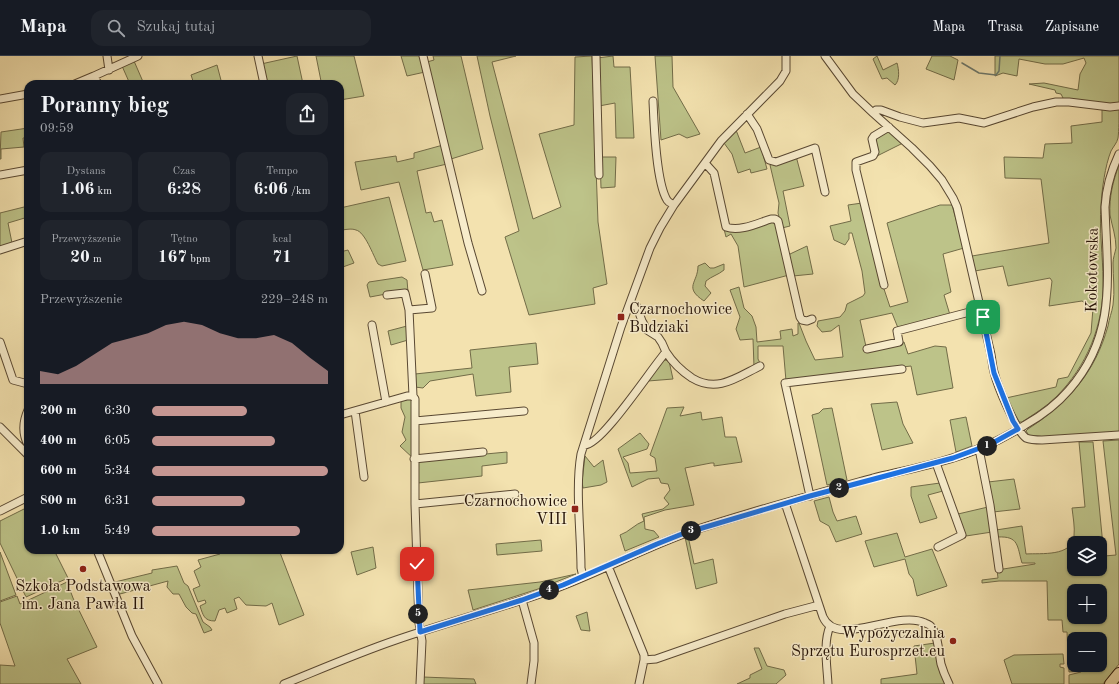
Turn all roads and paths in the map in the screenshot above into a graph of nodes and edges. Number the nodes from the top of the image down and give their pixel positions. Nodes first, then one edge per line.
1 (107, 56) edge
2 (138, 56) edge
3 (258, 56) edge
4 (423, 56) edge
5 (596, 56) edge
6 (786, 56) edge
7 (824, 56) edge
8 (109, 70) junction
9 (94, 76) junction
10 (84, 80) edge
11 (96, 80) edge
12 (263, 80) edge
13 (24, 95) edge
14 (0, 99) edge
15 (653, 101) dead end
16 (1119, 106) edge
17 (872, 113) junction
18 (747, 114) junction
19 (889, 127) junction
20 (1119, 154) edge
21 (705, 163) junction
22 (24, 171) edge
23 (0, 175) edge
24 (599, 175) dead end
25 (825, 192) dead end
26 (674, 205) junction
27 (24, 242) edge
28 (0, 250) edge
29 (425, 274) dead end
30 (884, 285) dead end
31 (482, 291) dead end
32 (387, 295) dead end
33 (630, 304) junction
34 (981, 309) junction
35 (408, 310) junction
36 (812, 319) dead end
37 (372, 325) dead end
38 (0, 342) edge
39 (867, 348) dead end
40 (666, 352) junction
41 (760, 366) dead end
42 (902, 369) dead end
43 (24, 383) edge
44 (413, 396) junction
45 (386, 402) junction
46 (355, 411) junction
47 (524, 411) dead end
48 (344, 415) edge
49 (415, 421) junction
50 (0, 427) edge
51 (1020, 428) junction
52 (1119, 435) edge
53 (584, 445) junction
54 (979, 449) junction
55 (24, 451) edge
56 (483, 452) dead end
57 (414, 459) junction
58 (936, 463) junction
59 (364, 477) dead end
60 (515, 494) dead end
61 (810, 496) junction
62 (24, 499) edge
63 (785, 503) junction
64 (415, 504) junction
65 (0, 511) edge
66 (938, 547) dead end
67 (99, 554) edge
68 (608, 566) junction
69 (999, 569) dead end
70 (583, 577) junction
71 (522, 600) junction
72 (819, 605) junction
73 (830, 626) junction
74 (420, 632) junction
75 (644, 660) junction
76 (1119, 673) edge
77 (158, 684) edge
78 (284, 684) edge
79 (420, 684) edge
80 (531, 684) edge
81 (639, 684) edge
82 (828, 684) edge
83 (949, 684) edge
84 (1110, 684) edge

1 - 8 street
2 - 8 street
3 - 12 street
4 - 31 street
5 - 24 street
6 - 18 street
7 - 17 street
8 - 9 street
9 - 10 street
9 - 11 street
13 - 14 street
15 - 26 street
16 - 17 street
17 - 19 street
18 - 21 street
18 - 25 street
19 - 30 street
19 - 34 street
20 - 51 street, Kokotowska
21 - 26 street
21 - 36 street
22 - 23 street
26 - 33 street
27 - 28 street
29 - 35 street
32 - 35 street
33 - 40 street
33 - 53 street
34 - 39 street
34 - 51 street
35 - 44 street
37 - 45 street
38 - 43 street
40 - 41 street
40 - 53 street
42 - 61 street
44 - 45 street
44 - 49 street
45 - 46 street
46 - 48 street
46 - 59 street
47 - 49 street
49 - 57 street
50 - 55 street
51 - 52 street
51 - 54 street, Kokotowska
53 - 70 street
54 - 58 street, Kokotowska
54 - 69 street
56 - 57 street
57 - 64 street
58 - 61 street, Kokotowska
58 - 66 street
60 - 64 street
61 - 63 street, Kokotowska
62 - 65 street
63 - 68 street, Kokotowska
63 - 72 street
64 - 74 street
67 - 77 street
68 - 70 street, Kokotowska
68 - 75 street
70 - 71 street, Kokotowska
71 - 74 street, Kokotowska
71 - 80 street
72 - 73 street
72 - 75 street
73 - 82 street
73 - 83 street
74 - 78 street, Kokotowska
74 - 79 street
75 - 81 street
76 - 84 highway

